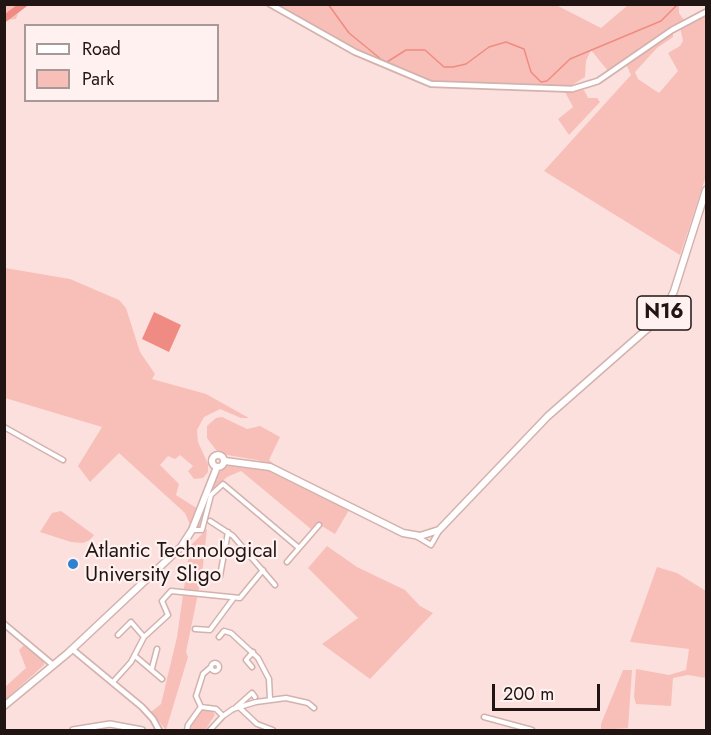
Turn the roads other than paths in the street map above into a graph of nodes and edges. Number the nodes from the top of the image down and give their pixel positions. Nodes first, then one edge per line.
1 (270, 4) edge
2 (706, 12) edge
3 (706, 190) edge
4 (4, 427) edge
5 (63, 460) dead end
6 (225, 460) junction
7 (217, 467) junction
8 (210, 520) dead end
9 (319, 525) dead end
10 (439, 530) junction
11 (192, 531) junction
12 (228, 532) junction
13 (415, 536) junction
14 (299, 548) junction
15 (287, 562) dead end
16 (221, 568) junction
17 (228, 568) dead end
18 (263, 570) junction
19 (220, 576) dead end
20 (275, 585) dead end
21 (233, 599) junction
22 (4, 624) edge
23 (195, 629) dead end
24 (118, 635) dead end
25 (144, 637) junction
26 (219, 637) dead end
27 (157, 648) dead end
28 (72, 649) junction
29 (253, 652) junction
30 (135, 656) junction
31 (53, 665) junction
32 (211, 667) dead end
33 (252, 667) dead end
34 (152, 669) junction
35 (162, 679) dead end
36 (113, 682) junction
37 (255, 697) dead end
38 (270, 699) junction
39 (4, 706) edge
40 (201, 706) junction
41 (240, 707) junction
42 (314, 708) dead end
43 (233, 709) junction
44 (223, 716) junction
45 (484, 717) dead end
46 (153, 719) junction
47 (257, 724) junction
48 (74, 730) edge
49 (142, 730) edge
50 (152, 730) edge
51 (159, 730) edge
52 (187, 730) edge
53 (210, 730) edge
54 (254, 730) edge
55 (273, 730) edge
56 (532, 730) edge

1 - 2 street
3 - 10 highway, N16
4 - 5 street
6 - 7 highway
6 - 7 highway
6 - 13 highway
7 - 11 highway
8 - 12 street
9 - 14 street
10 - 13 highway
10 - 13 street
11 - 14 street
11 - 28 highway
12 - 16 street
12 - 18 street
14 - 15 street
16 - 17 street
16 - 19 street
18 - 20 street
18 - 21 street
21 - 23 street
21 - 25 street
22 - 31 street
24 - 25 street
25 - 30 street
26 - 29 street
27 - 34 street
28 - 31 highway
28 - 36 street
29 - 33 street
29 - 38 street
30 - 34 street
30 - 36 street
31 - 39 highway
32 - 40 street
34 - 35 street
36 - 46 street
37 - 43 street
38 - 41 street
38 - 42 street
40 - 44 street
40 - 52 street
41 - 43 street
41 - 47 street
43 - 44 street
44 - 53 street
45 - 56 street
46 - 50 street
46 - 51 street
47 - 54 street
47 - 55 street
48 - 49 main road

